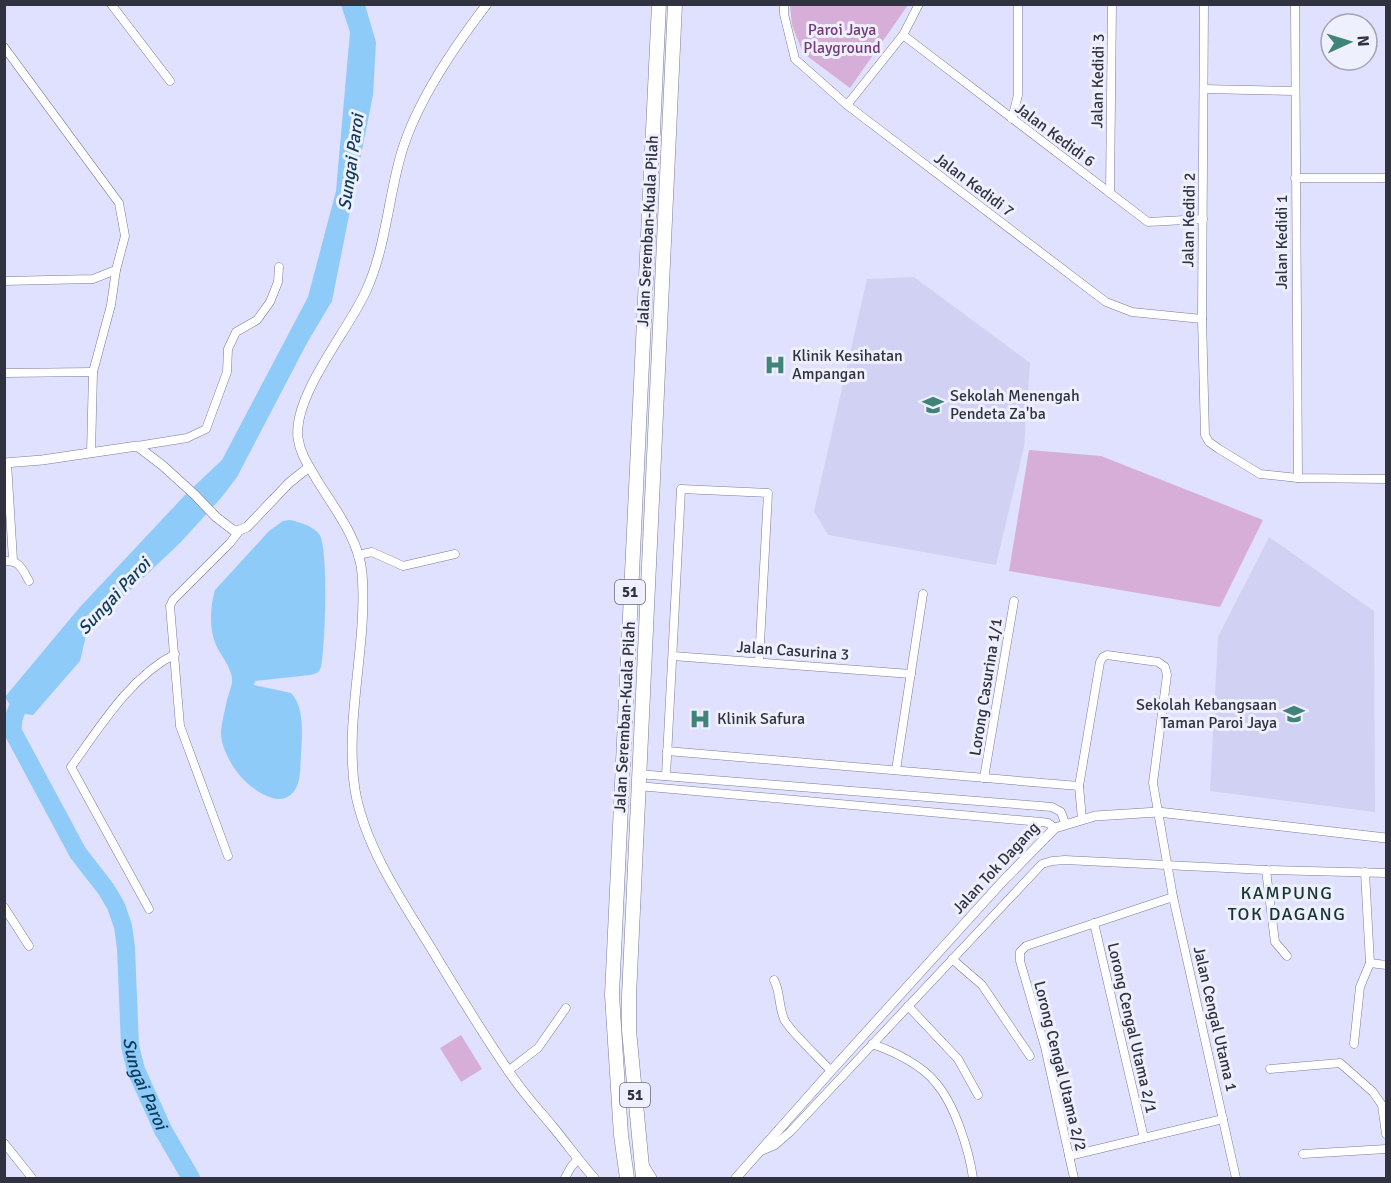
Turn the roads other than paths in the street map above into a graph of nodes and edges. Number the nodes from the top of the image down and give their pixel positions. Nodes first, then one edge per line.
1 (111, 4) edge
2 (487, 4) edge
3 (659, 4) edge
4 (675, 4) edge
5 (784, 4) edge
6 (919, 4) edge
7 (1018, 4) edge
8 (1112, 4) edge
9 (1204, 4) edge
10 (1295, 4) edge
11 (903, 35) junction
12 (4, 47) edge
13 (170, 81) dead end
14 (1204, 90) junction
15 (1295, 91) junction
16 (847, 105) junction
17 (1012, 119) junction
18 (1295, 178) junction
19 (1386, 178) edge
20 (1110, 193) junction
21 (1203, 219) junction
22 (279, 267) dead end
23 (116, 270) junction
24 (4, 281) edge
25 (1202, 319) junction
26 (93, 372) junction
27 (4, 373) edge
28 (137, 446) junction
29 (91, 453) junction
30 (6, 463) edge
31 (309, 467) junction
32 (1298, 478) junction
33 (1386, 479) edge
34 (240, 530) junction
35 (455, 554) dead end
36 (358, 555) junction
37 (9, 560) edge
38 (29, 581) dead end
39 (923, 594) dead end
40 (1014, 601) dead end
41 (175, 654) junction
42 (673, 656) junction
43 (759, 662) junction
44 (910, 674) junction
45 (667, 751) junction
46 (896, 770) junction
47 (666, 776) junction
48 (984, 778) junction
49 (638, 780) junction
50 (1079, 786) junction
51 (1158, 812) junction
52 (1082, 819) junction
53 (1065, 823) junction
54 (1055, 828) junction
55 (1386, 838) edge
56 (228, 856) dead end
57 (1168, 865) junction
58 (1266, 870) junction
59 (1365, 872) junction
60 (1386, 873) edge
61 (1173, 897) junction
62 (4, 907) edge
63 (149, 909) dead end
64 (1094, 923) junction
65 (29, 945) dead end
66 (1287, 956) dead end
67 (952, 959) junction
68 (1370, 963) junction
69 (1386, 965) edge
70 (774, 980) dead end
71 (908, 1006) junction
72 (566, 1008) dead end
73 (872, 1044) junction
74 (1354, 1044) dead end
75 (1030, 1056) dead end
76 (1270, 1069) dead end
77 (508, 1071) junction
78 (831, 1071) junction
79 (978, 1095) dead end
80 (1223, 1119) junction
81 (1386, 1134) edge
82 (1144, 1138) junction
83 (4, 1143) edge
84 (1386, 1149) edge
85 (760, 1151) junction
86 (1303, 1154) dead end
87 (1069, 1156) junction
88 (578, 1160) junction
89 (641, 1160) junction
90 (32, 1179) edge
91 (566, 1179) edge
92 (594, 1179) edge
93 (627, 1179) edge
94 (644, 1179) edge
95 (652, 1179) edge
96 (736, 1179) edge
97 (973, 1179) edge
98 (1074, 1179) edge
99 (1236, 1179) edge

1 - 13 street
2 - 31 street
3 - 93 highway, Jalan Seremban-Kuala Pilah / 51
4 - 49 highway, Jalan Seremban-Kuala Pilah / 51
5 - 16 street, Jalan Kedidi 7
6 - 11 street
7 - 17 street
8 - 20 street, Jalan Kedidi 3
9 - 14 street, Jalan Kedidi 2
10 - 15 street, Jalan Kedidi 1
11 - 16 street
11 - 17 street, Jalan Kedidi 6
12 - 23 street
14 - 15 street
14 - 21 street, Jalan Kedidi 2
15 - 18 street, Jalan Kedidi 1
16 - 25 street, Jalan Kedidi 7
17 - 20 street, Jalan Kedidi 6
18 - 19 street
18 - 32 street, Jalan Kedidi 1
20 - 21 street, Jalan Kedidi 6
21 - 25 street, Jalan Kedidi 2
22 - 28 street
23 - 24 street
23 - 26 street
25 - 32 street, Jalan Kedidi 2
26 - 27 street
26 - 29 street
28 - 29 street
28 - 34 street
29 - 30 street
30 - 37 street
31 - 34 street
31 - 36 street
32 - 33 street
34 - 41 street
35 - 36 street
36 - 77 street
37 - 38 street
39 - 44 street
40 - 48 street, Lorong Casurina 1/1
41 - 56 street
41 - 63 street
42 - 43 street, Jalan Casurina 3
42 - 43 street
42 - 45 street
43 - 44 street, Jalan Casurina 3
44 - 46 street
45 - 46 street
45 - 47 street
46 - 48 street
47 - 49 street
47 - 53 street
48 - 50 street
49 - 54 street
49 - 89 highway, Jalan Seremban-Kuala Pilah / 51
50 - 51 street, Jalan Cengal Utama 1
50 - 52 street
51 - 52 street, Jalan Tok Dagang
51 - 55 street, Jalan Tok Dagang
51 - 57 street, Jalan Cengal Utama 1
52 - 53 street, Jalan Tok Dagang
53 - 54 street, Jalan Tok Dagang
54 - 78 street, Jalan Tok Dagang
57 - 58 street
57 - 61 street, Jalan Cengal Utama 1
57 - 67 street
58 - 59 street
58 - 66 street
59 - 60 street
59 - 68 street
61 - 64 street
61 - 80 street, Jalan Cengal Utama 1
62 - 65 street
64 - 82 street, Lorong Cengal Utama 2/1
64 - 87 street, Lorong Cengal Utama 2/2
67 - 71 street
67 - 75 street
68 - 69 street
68 - 74 street
70 - 78 street
71 - 73 street
71 - 79 street
72 - 77 street
73 - 85 street
73 - 97 street
76 - 81 street
77 - 88 street
78 - 85 street, Jalan Tok Dagang
80 - 82 street
80 - 99 street, Jalan Cengal Utama 1
82 - 87 street
83 - 90 street
84 - 86 street
85 - 96 street, Jalan Tok Dagang
87 - 98 street, Lorong Cengal Utama 2/2
88 - 91 street
88 - 92 street
89 - 94 highway, Jalan Seremban-Kuala Pilah / 51
89 - 95 street

